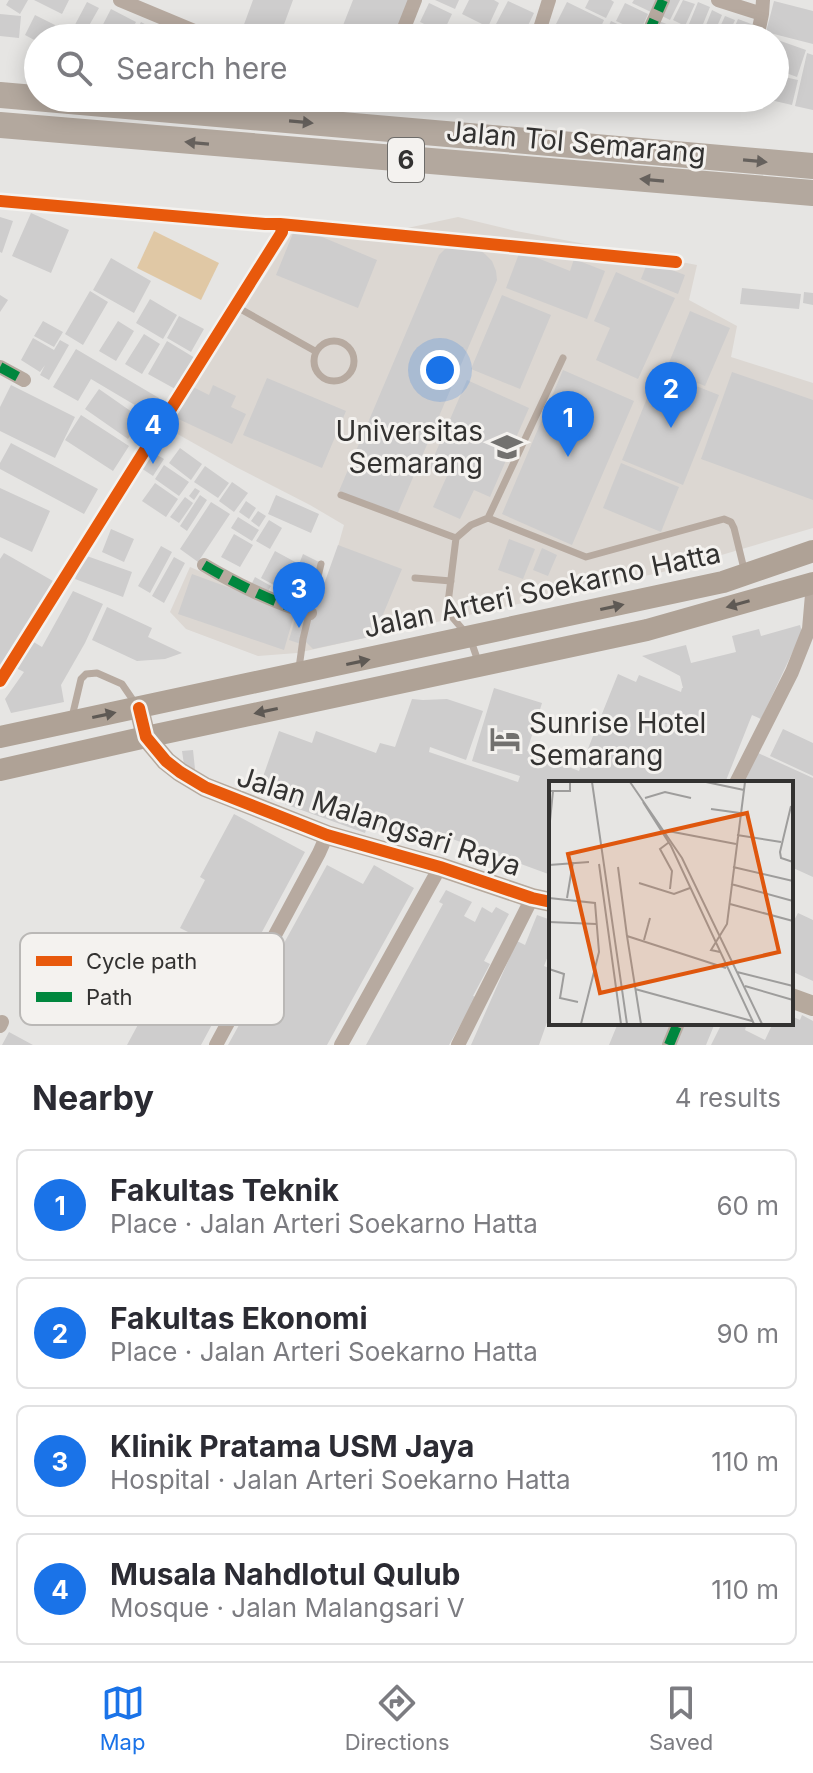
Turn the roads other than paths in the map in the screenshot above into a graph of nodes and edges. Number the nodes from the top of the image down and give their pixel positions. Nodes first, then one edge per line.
1 (120, 0) edge
2 (415, 0) edge
3 (549, 0) edge
4 (663, 0) edge
5 (718, 0) edge
6 (762, 7) edge
7 (177, 24) edge
8 (406, 24) edge
9 (541, 24) edge
10 (652, 24) edge
11 (0, 95) edge
12 (24, 97) edge
13 (195, 112) edge
14 (0, 125) edge
15 (813, 166) edge
16 (813, 193) edge
17 (0, 201) edge
18 (280, 230) junction
19 (676, 262) dead end
20 (235, 306) junction
21 (315, 351) junction
22 (563, 358) dead end
23 (0, 367) edge
24 (24, 380) dead end
25 (341, 495) dead end
26 (488, 518) junction
27 (456, 538) junction
28 (813, 551) edge
29 (321, 564) dead end
30 (204, 565) dead end
31 (745, 575) junction
32 (415, 578) dead end
33 (451, 581) junction
34 (813, 583) edge
35 (310, 613) junction
36 (470, 638) junction
37 (480, 666) junction
38 (298, 675) junction
39 (0, 681) edge
40 (139, 708) junction
41 (70, 723) junction
42 (0, 737) edge
43 (146, 737) junction
44 (0, 770) edge
45 (737, 781) edge
46 (327, 835) junction
47 (440, 867) junction
48 (542, 900) edge
49 (276, 933) edge
50 (793, 999) edge
51 (813, 1006) edge
52 (227, 1025) edge
53 (677, 1025) edge
54 (216, 1045) edge
55 (341, 1045) edge
56 (458, 1045) edge
57 (669, 1045) edge

1 - 7 street
2 - 8 street
3 - 9 street
4 - 10 street
5 - 6 street
11 -> 12 highway, Jalan Tol Semarang / 6
13 -> 15 highway, Jalan Tol Semarang / 6
16 -> 14 highway, Jalan Tol Semarang / 6
17 - 18 street
18 - 19 street
18 - 20 street
20 - 21 lane
20 - 39 street
21 - 21 lane
22 - 26 lane
23 - 24 street
25 - 27 lane
26 - 27 lane
26 - 31 lane
27 - 33 lane
28 - 31 main road, Jalan Arteri Soekarno Hatta
29 - 35 lane
30 - 35 street
36 -> 31 main road, Jalan Arteri Soekarno Hatta
32 - 33 lane
33 - 36 lane
34 -> 37 main road, Jalan Arteri Soekarno Hatta
34 - 45 street
35 - 38 lane
36 - 37 lane
38 -> 36 main road, Jalan Arteri Soekarno Hatta
37 -> 43 main road, Jalan Arteri Soekarno Hatta
38 - 40 main road, Jalan Arteri Soekarno Hatta
41 -> 40 main road, Jalan Arteri Soekarno Hatta
40 - 41 lane
40 - 43 street, Jalan Malangsari Raya
41 - 42 main road, Jalan Arteri Soekarno Hatta
43 - 44 main road, Jalan Arteri Soekarno Hatta
43 - 46 street, Jalan Malangsari Raya
46 - 47 street, Jalan Malangsari Raya
46 - 49 street
47 - 48 street, Jalan Malangsari Raya
47 - 55 street
48 - 56 street
50 - 51 street
52 - 54 street
53 - 57 street

